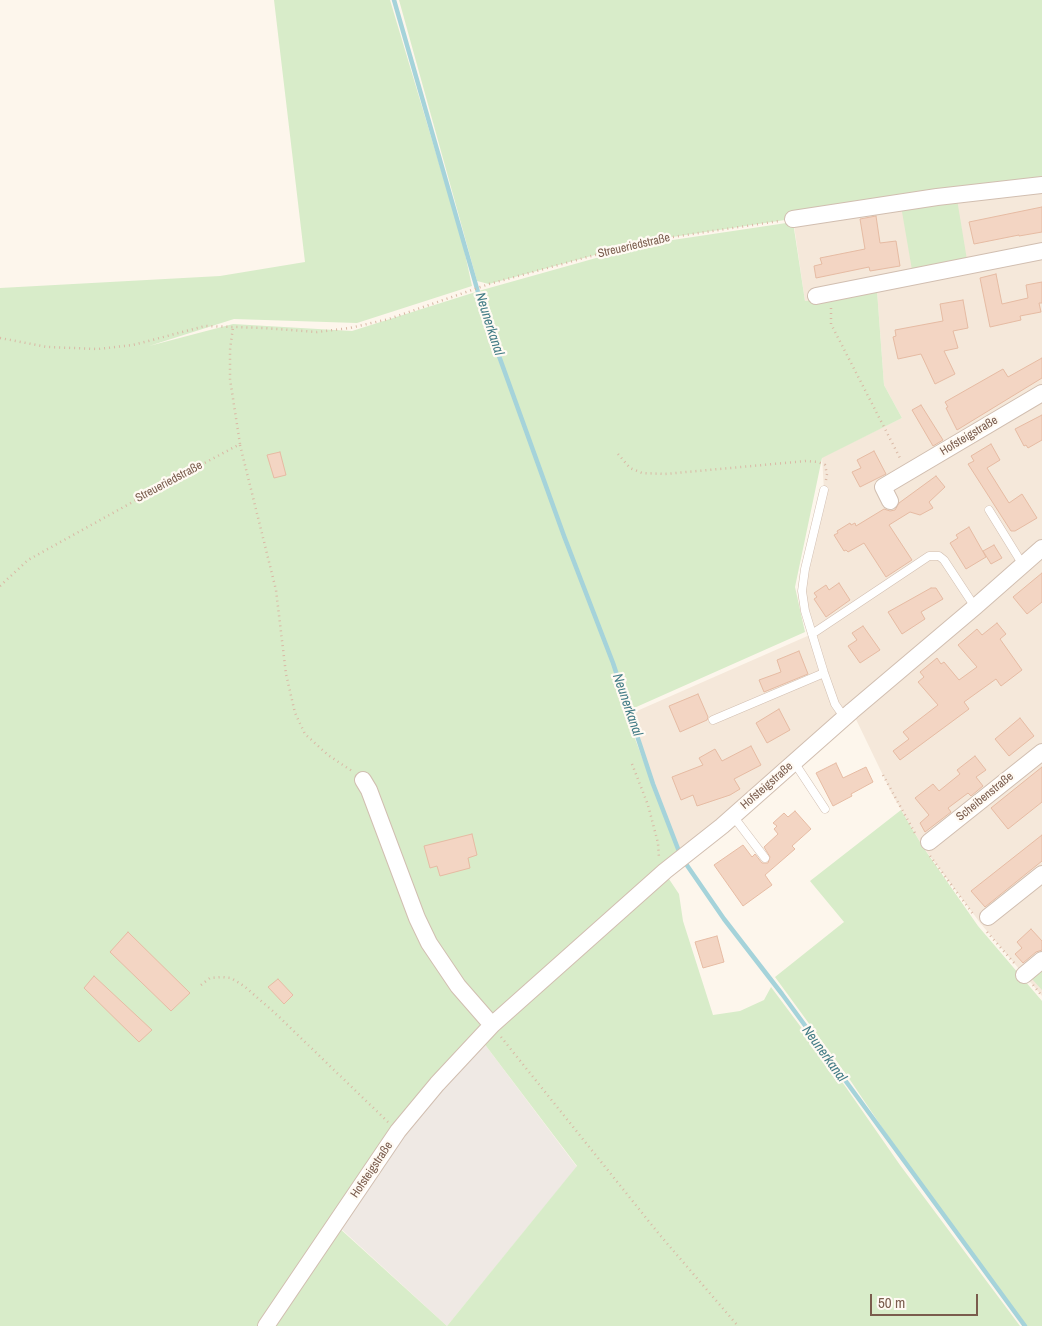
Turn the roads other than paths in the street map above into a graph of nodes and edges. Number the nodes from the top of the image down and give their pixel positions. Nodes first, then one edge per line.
1 (1042, 185) edge
2 (793, 219) road end
3 (1042, 251) edge
4 (816, 296) dead end
5 (1042, 393) edge
6 (824, 490) road end
7 (890, 502) dead end
8 (989, 510) dead end
9 (1042, 548) edge
10 (1023, 565) junction
11 (976, 607) junction
12 (812, 634) junction
13 (824, 673) junction
14 (844, 717) junction
15 (713, 720) dead end
16 (1042, 752) edge
17 (794, 762) junction
18 (363, 780) road end
19 (825, 809) dead end
20 (734, 816) junction
21 (925, 845) road end
22 (765, 858) dead end
23 (1042, 874) edge
24 (984, 922) road end
25 (1042, 960) edge
26 (1024, 975) road end
27 (492, 1025) junction
28 (266, 1326) edge

1 - 2 street
3 - 4 street
5 - 7 street, Hofsteigstraße
6 - 12 lane
8 - 10 lane
9 - 10 street, Hofsteigstraße
10 - 11 street, Hofsteigstraße
11 - 12 lane
11 - 14 street, Hofsteigstraße
12 - 13 lane
13 - 14 lane
13 - 15 lane
14 - 17 street, Hofsteigstraße
16 - 21 street, Scheibenstraße
17 - 19 lane
17 - 20 street, Hofsteigstraße
18 - 27 street
20 - 22 lane
20 - 27 street, Hofsteigstraße
23 - 24 street
25 - 26 street
27 - 28 street, Hofsteigstraße

